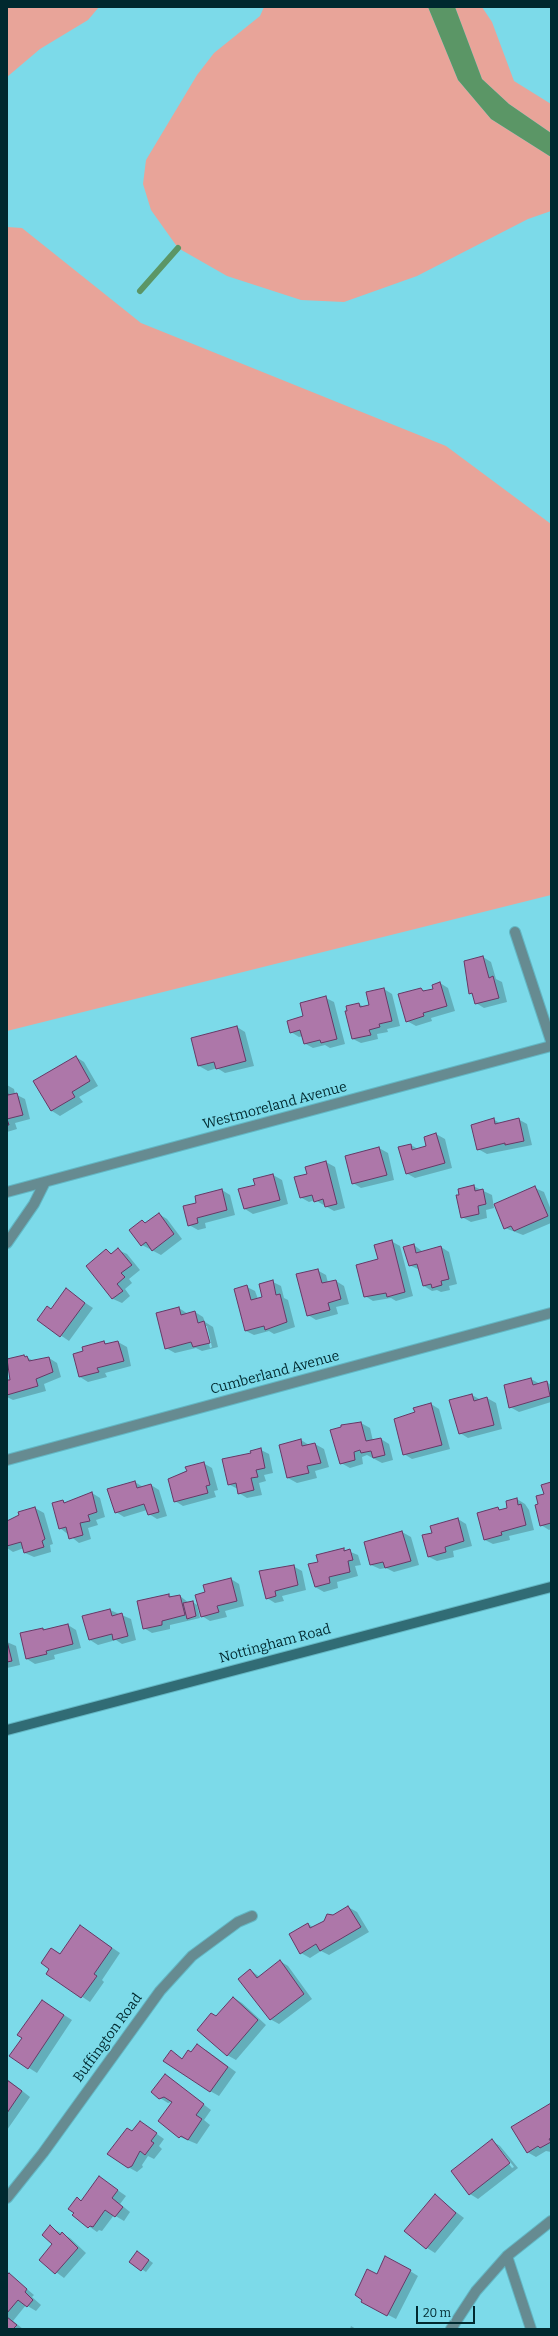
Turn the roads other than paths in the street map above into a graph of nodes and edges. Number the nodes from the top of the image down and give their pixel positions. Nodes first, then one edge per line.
1 (515, 932) dead end
2 (551, 1041) edge
3 (551, 1046) edge
4 (45, 1182) junction
5 (7, 1192) edge
6 (7, 1243) edge
7 (551, 1313) edge
8 (7, 1460) edge
9 (551, 1587) edge
10 (7, 1730) edge
11 (252, 1916) dead end
12 (7, 2198) edge
13 (551, 2221) edge
14 (507, 2256) junction
15 (451, 2329) edge
16 (530, 2329) edge

1 - 2 street
3 - 4 street, Westmoreland Avenue
4 - 5 street, Westmoreland Avenue
4 - 6 street
7 - 8 street, Cumberland Avenue
9 - 10 street, Nottingham Road
11 - 12 street, Buffington Road
13 - 14 street
14 - 15 street
14 - 16 street

